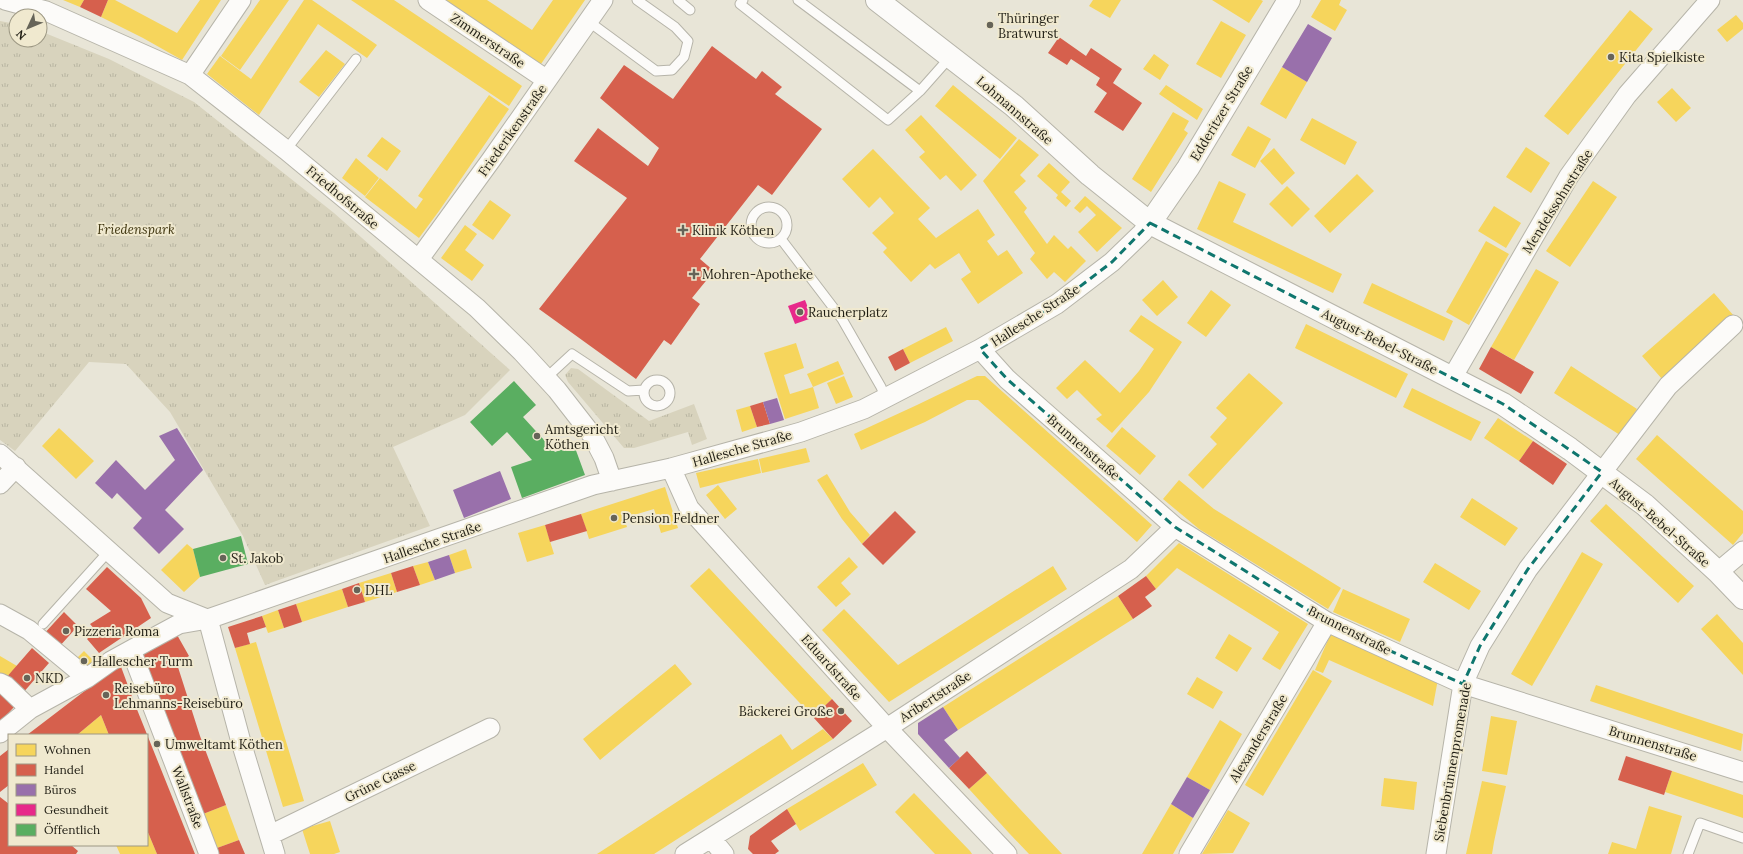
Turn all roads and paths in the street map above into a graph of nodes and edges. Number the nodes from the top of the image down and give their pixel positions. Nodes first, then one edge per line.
1 (5, 0) edge
2 (241, 0) edge
3 (428, 0) edge
4 (602, 0) edge
5 (637, 0) edge
6 (678, 0) edge
7 (743, 0) edge
8 (798, 0) edge
9 (877, 0) edge
10 (1289, 0) edge
11 (1710, 0) edge
12 (647, 3) edge
13 (690, 10) dead end
14 (588, 21) junction
15 (951, 56) junction
16 (356, 59) dead end
17 (190, 75) junction
18 (548, 80) junction
19 (920, 91) junction
20 (286, 150) junction
21 (1150, 223) junction
22 (781, 239) dead end
23 (419, 259) junction
24 (1733, 325) dead end
25 (980, 349) junction
26 (546, 378) junction
27 (1452, 378) junction
28 (644, 390) dead end
29 (886, 399) junction
30 (0, 454) edge
31 (16, 467) junction
32 (671, 468) junction
33 (1602, 472) junction
34 (612, 481) junction
35 (0, 484) edge
36 (1175, 527) junction
37 (109, 551) junction
38 (1743, 551) edge
39 (1718, 572) junction
40 (1743, 598) edge
41 (0, 614) edge
42 (208, 619) junction
43 (1327, 622) junction
44 (36, 627) junction
45 (131, 650) junction
46 (86, 678) junction
47 (0, 683) edge
48 (1463, 684) junction
49 (30, 709) junction
50 (490, 728) dead end
51 (887, 728) junction
52 (0, 733) edge
53 (1743, 772) edge
54 (270, 835) junction
55 (711, 838) junction
56 (1743, 838) edge
57 (210, 854) edge
58 (275, 854) edge
59 (685, 854) edge
60 (724, 854) edge
61 (1008, 854) edge
62 (1189, 854) edge
63 (1436, 854) edge
64 (1688, 854) edge

1 - 17 street, Friedhofstraße
2 - 17 street
3 - 18 street, Zimmerstraße
4 - 14 street, Friederikenstraße
5 - 12 lane
6 - 13 lane
7 - 19 lane
8 - 19 lane
9 - 15 main road, Lohmannstraße
10 - 21 main road, Edderitzer Straße
11 - 27 street, Mendelssohnstraße
12 - 14 lane
14 - 18 street, Friederikenstraße
15 - 19 lane
15 - 21 main road, Lohmannstraße
16 - 20 lane
17 - 20 street, Friedhofstraße
18 - 23 street, Friederikenstraße
20 - 23 street, Friedhofstraße
21 - 25 street, Hallesche Straße
21 - 27 main road, August-Bebel-Straße
22 - 29 lane
23 - 26 street, Friedhofstraße
24 - 33 street, August-Bebel-Straße
25 - 29 street, Hallesche Straße
25 - 36 street, Brunnenstraße
26 - 28 lane
26 - 34 street, Friedhofstraße
27 - 33 main road, August-Bebel-Straße
29 - 32 street, Hallesche Straße
30 - 31 street
31 - 35 street
31 - 37 street
32 - 34 street, Hallesche Straße
32 - 51 street, Eduardstraße
33 - 39 main road, August-Bebel-Straße
33 - 48 street, Siebenbrünnenpromenade
34 - 42 street, Hallesche Straße
36 - 43 street, Brunnenstraße
36 - 51 street, Aribertstraße
37 - 42 street
37 - 44 lane
38 - 39 street, August-Bebel-Straße
39 - 40 main road, August-Bebel-Straße
41 - 44 street
42 - 45 street, Hallesche Straße
42 - 54 street
43 - 48 street, Brunnenstraße
43 - 62 street, Alexanderstraße
44 - 46 street
45 - 46 street, Hallesche Straße
45 - 57 street, Wallstraße
46 - 49 street, Hallesche Straße
47 - 49 street
48 - 53 street, Brunnenstraße
48 - 63 street, Siebenbrünnenpromenade
49 - 52 street, Hallesche Straße
50 - 54 street, Grüne Gasse
51 - 55 street, Aribertstraße
51 - 61 street, Eduardstraße
54 - 58 street
55 - 59 street, Aribertstraße
55 - 60 street
56 - 64 lane

